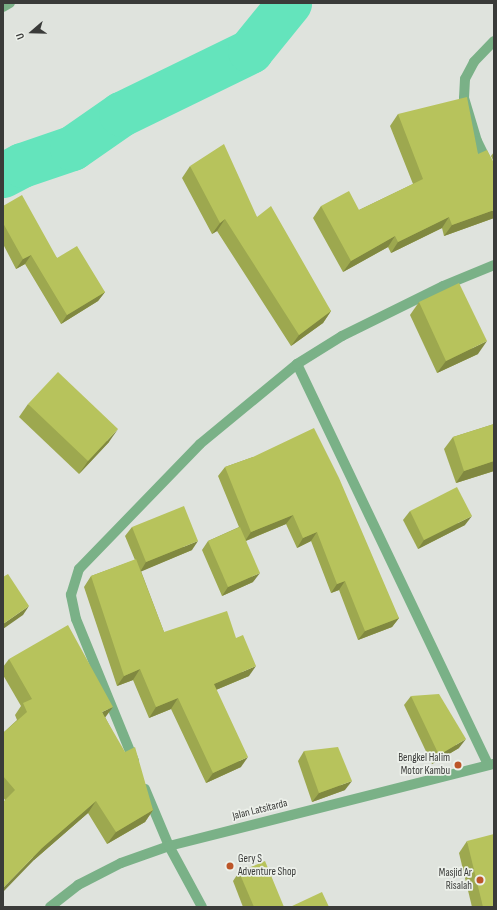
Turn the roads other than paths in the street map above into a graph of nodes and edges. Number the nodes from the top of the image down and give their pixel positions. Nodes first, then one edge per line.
1 (10, 3) edge
2 (3, 7) edge
3 (494, 42) edge
4 (494, 176) edge
5 (494, 265) edge
6 (297, 364) junction
7 (491, 765) edge
8 (169, 846) junction
9 (50, 907) edge
10 (202, 907) edge

1 - 2 street
3 - 4 street
5 - 6 street
6 - 7 street
6 - 8 street
7 - 8 street, Jalan Latsitarda
8 - 9 street, Jalan Latsitarda
8 - 10 street

